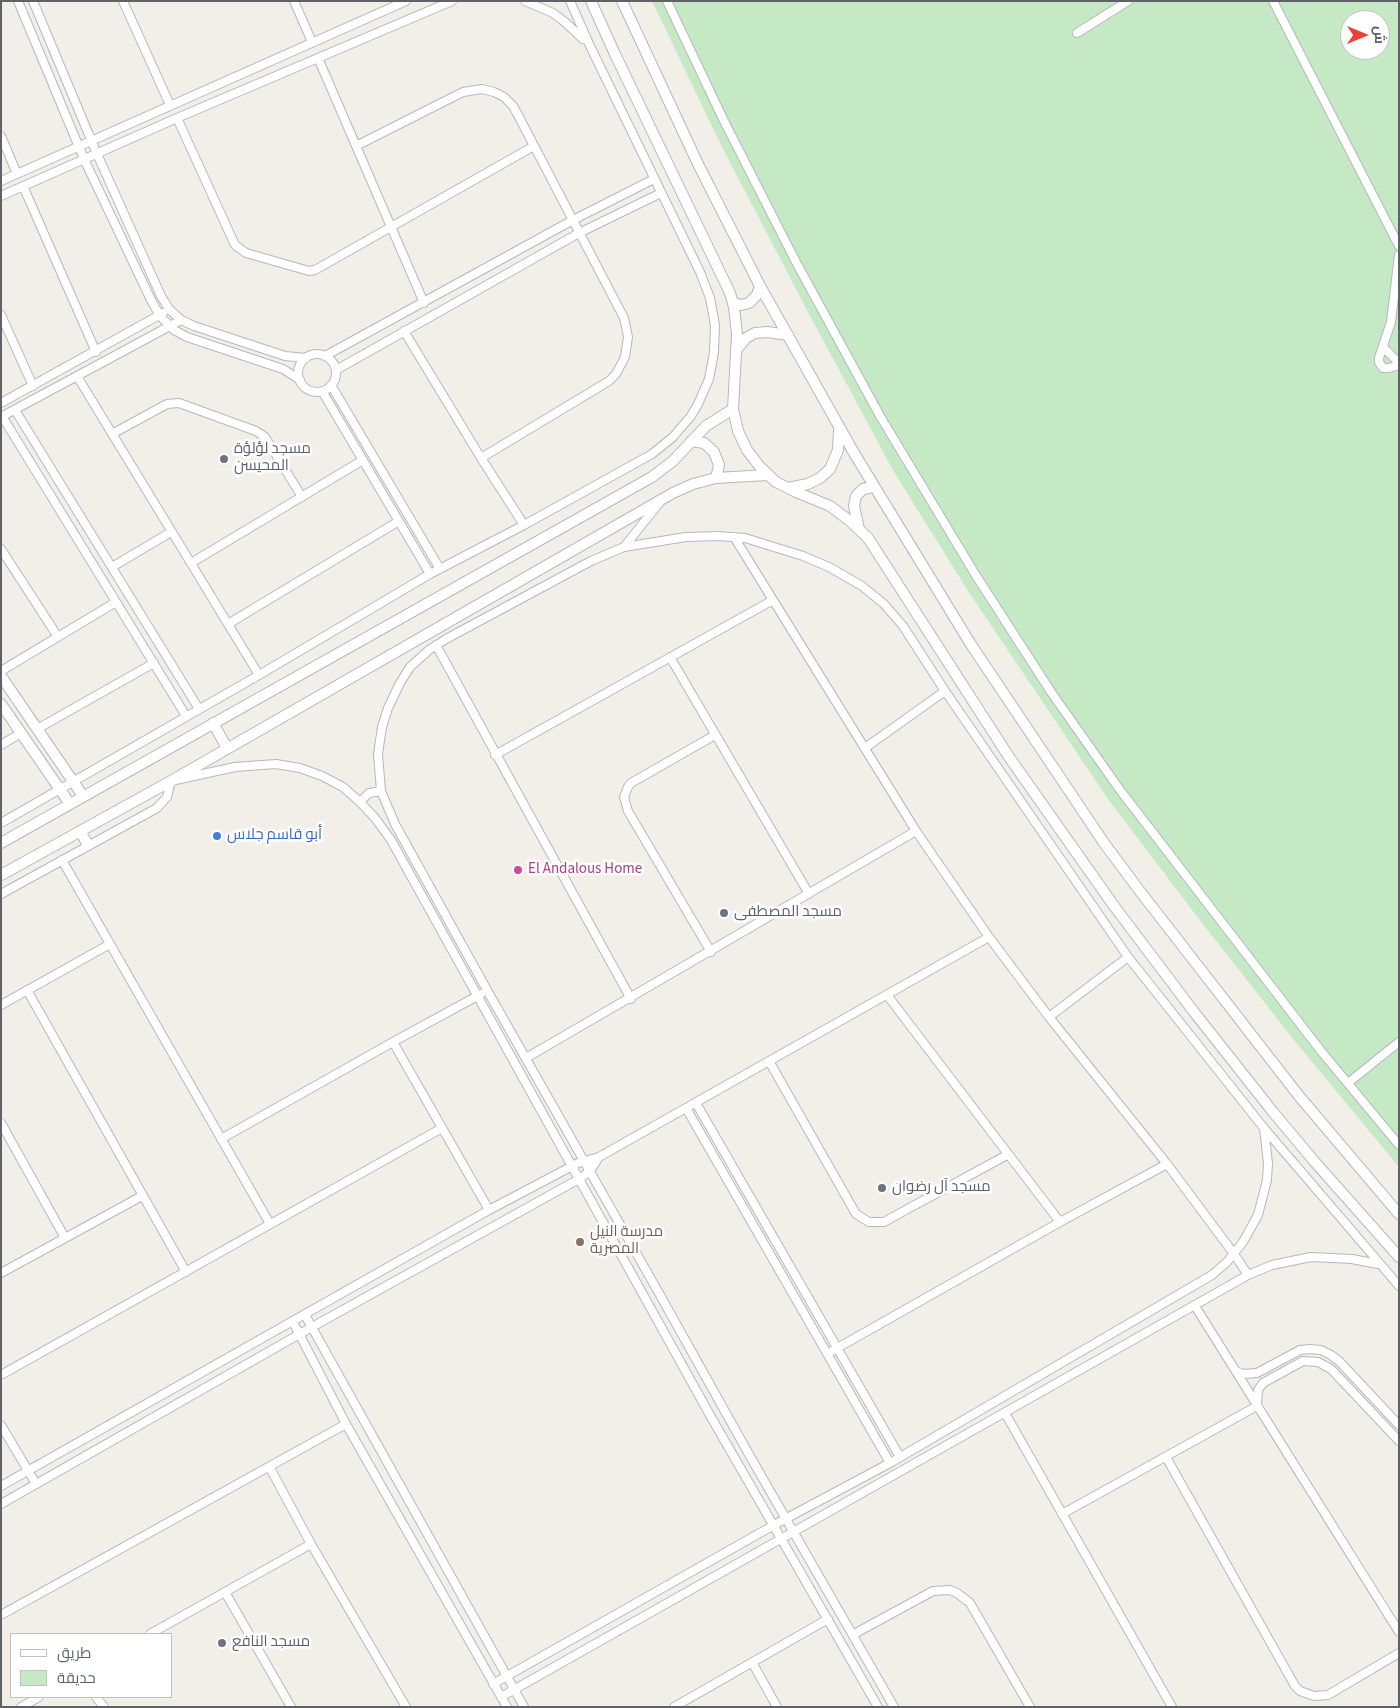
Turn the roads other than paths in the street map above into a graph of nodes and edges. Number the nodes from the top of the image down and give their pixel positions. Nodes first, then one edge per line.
1 (18, 1) edge
2 (33, 1) edge
3 (123, 1) edge
4 (294, 1) edge
5 (406, 1) edge
6 (452, 1) edge
7 (525, 1) edge
8 (570, 1) edge
9 (591, 1) edge
10 (622, 1) edge
11 (668, 1) edge
12 (1128, 1) edge
13 (1273, 1) edge
14 (1077, 33) dead end
15 (312, 42) junction
16 (590, 46) junction
17 (318, 58) junction
18 (170, 105) junction
19 (177, 118) junction
20 (1, 136) edge
21 (91, 140) junction
22 (78, 145) junction
23 (356, 146) junction
24 (534, 146) junction
25 (97, 154) junction
26 (84, 159) junction
27 (17, 174) junction
28 (654, 179) junction
29 (1, 181) edge
30 (23, 186) junction
31 (661, 193) junction
32 (1, 196) edge
33 (573, 220) junction
34 (390, 227) junction
35 (579, 233) junction
36 (1399, 246) edge
37 (1399, 255) edge
38 (760, 286) junction
39 (424, 303) junction
40 (733, 303) junction
41 (169, 309) junction
42 (405, 313) junction
43 (1, 315) edge
44 (160, 316) junction
45 (181, 320) junction
46 (3, 324) edge
47 (169, 326) junction
48 (412, 326) junction
49 (404, 331) junction
50 (788, 335) junction
51 (1383, 347) junction
52 (737, 350) junction
53 (96, 352) junction
54 (326, 356) junction
55 (306, 358) junction
56 (1399, 364) edge
57 (336, 370) junction
58 (76, 376) junction
59 (300, 380) junction
60 (331, 385) junction
61 (33, 386) junction
62 (322, 391) junction
63 (1, 403) edge
64 (733, 409) junction
65 (15, 410) junction
66 (2, 416) edge
67 (839, 427) junction
68 (112, 434) junction
69 (690, 441) junction
70 (481, 458) junction
71 (363, 460) junction
72 (768, 475) junction
73 (716, 478) junction
74 (874, 487) junction
75 (787, 488) junction
76 (302, 497) junction
77 (663, 499) junction
78 (399, 521) junction
79 (524, 525) junction
80 (859, 529) junction
81 (172, 532) junction
82 (734, 537) junction
83 (624, 547) junction
84 (1, 549) edge
85 (191, 564) junction
86 (112, 567) junction
87 (440, 569) junction
88 (430, 574) junction
89 (773, 600) junction
90 (116, 602) junction
91 (228, 624) junction
92 (58, 637) junction
93 (436, 645) junction
94 (670, 657) junction
95 (154, 663) junction
96 (1, 671) edge
97 (259, 675) junction
98 (1, 676) edge
99 (945, 691) junction
100 (1, 704) edge
101 (199, 709) junction
102 (186, 716) junction
103 (213, 723) junction
104 (37, 729) junction
105 (21, 733) junction
106 (715, 735) junction
107 (1, 745) edge
108 (227, 748) junction
109 (865, 748) junction
110 (495, 754) junction
111 (170, 780) junction
112 (73, 781) junction
113 (60, 789) junction
114 (381, 791) junction
115 (84, 796) junction
116 (360, 802) junction
117 (70, 804) junction
118 (1, 822) edge
119 (80, 831) junction
120 (916, 832) junction
121 (1, 843) edge
122 (88, 846) junction
123 (62, 860) junction
124 (1, 874) edge
125 (1, 894) edge
126 (810, 894) junction
127 (989, 937) junction
128 (110, 944) junction
129 (711, 952) junction
130 (1128, 956) junction
131 (27, 990) junction
132 (487, 990) junction
133 (887, 995) junction
134 (477, 996) junction
135 (631, 999) junction
136 (1, 1005) edge
137 (1049, 1017) junction
138 (393, 1042) junction
139 (1399, 1042) edge
140 (526, 1058) junction
141 (769, 1062) junction
142 (1348, 1083) junction
143 (696, 1102) junction
144 (686, 1108) junction
145 (1, 1123) edge
146 (1263, 1126) junction
147 (442, 1128) junction
148 (221, 1139) junction
149 (1399, 1145) edge
150 (1007, 1155) junction
151 (599, 1157) junction
152 (584, 1160) junction
153 (1167, 1164) junction
154 (572, 1166) junction
155 (590, 1171) junction
156 (579, 1179) junction
157 (142, 1196) junction
158 (489, 1210) junction
159 (1399, 1214) edge
160 (1060, 1222) junction
161 (270, 1224) junction
162 (65, 1238) junction
163 (1234, 1254) junction
164 (1399, 1257) edge
165 (1378, 1264) junction
166 (186, 1272) junction
167 (1, 1273) edge
168 (1248, 1275) junction
169 (1399, 1286) edge
170 (1195, 1306) junction
171 (305, 1315) junction
172 (293, 1322) junction
173 (312, 1327) junction
174 (300, 1334) junction
175 (836, 1349) junction
176 (827, 1354) junction
177 (1236, 1371) junction
178 (1, 1375) edge
179 (1036, 1378) junction
180 (1043, 1392) junction
181 (1257, 1406) junction
182 (1005, 1413) junction
183 (346, 1424) junction
184 (1399, 1424) edge
185 (1, 1425) edge
186 (1399, 1441) edge
187 (900, 1458) junction
188 (1166, 1458) junction
189 (890, 1463) junction
190 (270, 1468) junction
191 (28, 1472) junction
192 (36, 1484) junction
193 (1, 1486) edge
194 (1, 1504) edge
195 (1062, 1514) junction
196 (786, 1519) junction
197 (774, 1525) junction
198 (794, 1533) junction
199 (782, 1539) junction
200 (311, 1544) junction
201 (226, 1592) junction
202 (1, 1614) edge
203 (828, 1618) junction
204 (1399, 1632) edge
205 (152, 1633) edge
206 (854, 1634) junction
207 (1399, 1653) edge
208 (752, 1662) junction
209 (507, 1676) junction
210 (493, 1684) junction
211 (514, 1690) junction
212 (501, 1697) junction
213 (37, 1698) edge
214 (21, 1707) edge
215 (291, 1707) edge
216 (406, 1707) edge
217 (507, 1707) edge
218 (524, 1707) edge
219 (674, 1707) edge
220 (777, 1707) edge
221 (878, 1707) edge
222 (894, 1707) edge
223 (1030, 1707) edge
224 (1172, 1707) edge

1 - 22 street
2 - 21 street
3 - 18 street
4 - 15 street
5 - 15 street
6 - 17 street
7 - 16 street
8 - 16 street
9 - 40 street
10 - 38 street
11 - 142 street
12 - 14 street
13 - 36 street
15 - 18 street
16 - 28 street
17 - 19 street
17 - 23 street
18 - 21 street
19 - 25 street
19 - 34 street
20 - 27 street
21 - 22 street
21 - 25 street
22 - 26 street
22 - 27 street
23 - 24 street
23 - 34 street
24 - 33 street
24 - 34 street
25 - 26 street
25 - 41 street
26 - 30 street
26 - 44 street
27 - 29 street
28 - 31 street
28 - 33 street
30 - 32 street
30 - 53 street
31 - 35 street
31 - 79 street
33 - 35 street
33 - 39 street
34 - 39 street
35 - 48 street
35 - 70 street
37 - 51 street
38 - 40 street
38 - 50 street
39 - 42 street
40 - 52 street
41 - 44 street
41 - 45 street
42 - 48 street
42 - 54 street
43 - 46 street
44 - 47 street
44 - 53 street
45 - 47 street
45 - 55 street
46 - 61 street
47 - 58 street
47 - 59 street
48 - 49 street
49 - 57 street
49 - 70 street
50 - 52 street
50 - 67 street
51 - 56 street
51 - 56 street
52 - 64 street
53 - 61 street
54 - 55 street
54 - 57 street
55 - 59 street
57 - 60 street
58 - 65 street
58 - 68 street
59 - 62 street
60 - 62 street
60 - 87 street
61 - 63 street
62 - 71 street
64 - 69 street
64 - 72 street
65 - 66 street
65 - 86 street
66 - 90 street
67 - 74 street
67 - 75 street
68 - 76 street
68 - 81 street
69 - 73 street
69 - 103 street
70 - 79 street
71 - 76 street
71 - 78 street
72 - 73 street
72 - 75 street
73 - 77 street
74 - 80 street
74 - 159 street
75 - 80 street
76 - 85 street
77 - 83 street
77 - 108 street
78 - 88 street
78 - 91 street
79 - 87 street
80 - 164 street
81 - 85 street
81 - 86 street
82 - 83 street
82 - 89 street
82 - 99 street
83 - 93 street
84 - 92 street
85 - 91 street
86 - 101 street
87 - 88 street
88 - 97 street
89 - 94 street
89 - 109 street
90 - 92 street
90 - 95 street
91 - 97 street
92 - 96 street
93 - 110 street
93 - 114 street
94 - 106 street
94 - 110 street
95 - 102 street
95 - 104 street
97 - 101 street
98 - 104 street
99 - 109 street
99 - 130 street
100 - 105 street
101 - 102 street
102 - 112 street
103 - 108 street
103 - 115 street
104 - 112 street
105 - 107 street
105 - 113 street
106 - 126 street
106 - 129 street
108 - 111 street
109 - 120 street
110 - 135 street
111 - 116 street
111 - 119 street
111 - 122 street
112 - 113 street
112 - 115 street
113 - 117 street
113 - 118 street
114 - 116 street
114 - 132 street
115 - 117 street
116 - 134 street
117 - 121 street
119 - 122 street
119 - 124 street
120 - 126 street
120 - 127 street
122 - 123 street
123 - 125 street
123 - 128 street
126 - 129 street
127 - 133 street
127 - 137 street
128 - 131 street
128 - 148 street
129 - 135 street
130 - 137 street
130 - 146 street
131 - 136 street
131 - 157 street
132 - 134 street
132 - 140 street
133 - 141 street
133 - 150 street
134 - 138 street
134 - 154 street
135 - 140 street
137 - 153 street
138 - 147 street
138 - 148 street
139 - 142 street
140 - 152 street
141 - 143 street
141 - 150 street
142 - 149 street
143 - 144 street
143 - 175 street
144 - 151 street
144 - 176 street
145 - 162 street
146 - 163 street
146 - 165 street
147 - 158 street
147 - 161 street
148 - 161 street
150 - 160 street
151 - 152 street
151 - 155 street
152 - 154 street
152 - 155 street
153 - 160 street
153 - 163 street
154 - 156 street
154 - 158 street
155 - 156 street
155 - 196 street
156 - 173 street
156 - 197 street
157 - 162 street
157 - 166 street
158 - 171 street
160 - 175 street
161 - 166 street
162 - 167 street
163 - 168 street
163 - 179 street
165 - 168 street
165 - 169 street
166 - 178 street
168 - 170 street
170 - 177 street
170 - 180 street
171 - 172 street
171 - 173 street
172 - 174 street
172 - 191 street
173 - 174 street
173 - 209 street
174 - 183 street
174 - 192 street
175 - 176 street
175 - 187 street
176 - 189 street
177 - 181 street
177 - 184 street
179 - 180 street
179 - 187 street
180 - 182 street
181 - 186 street
181 - 188 street
181 - 204 street
182 - 195 street
182 - 198 street
183 - 190 street
183 - 210 street
185 - 191 street
187 - 189 street
188 - 195 street
188 - 207 street
189 - 196 street
190 - 200 street
190 - 202 street
191 - 192 street
191 - 193 street
192 - 194 street
195 - 224 street
196 - 197 street
196 - 198 street
197 - 199 street
197 - 209 street
198 - 199 street
198 - 206 street
199 - 203 street
199 - 211 street
200 - 201 street
200 - 216 street
201 - 205 street
201 - 215 street
203 - 208 street
203 - 221 street
206 - 222 street
206 - 223 street
208 - 219 street
208 - 220 street
209 - 210 street
209 - 211 street
210 - 212 street
211 - 212 street
211 - 218 street
212 - 217 street
213 - 214 street

